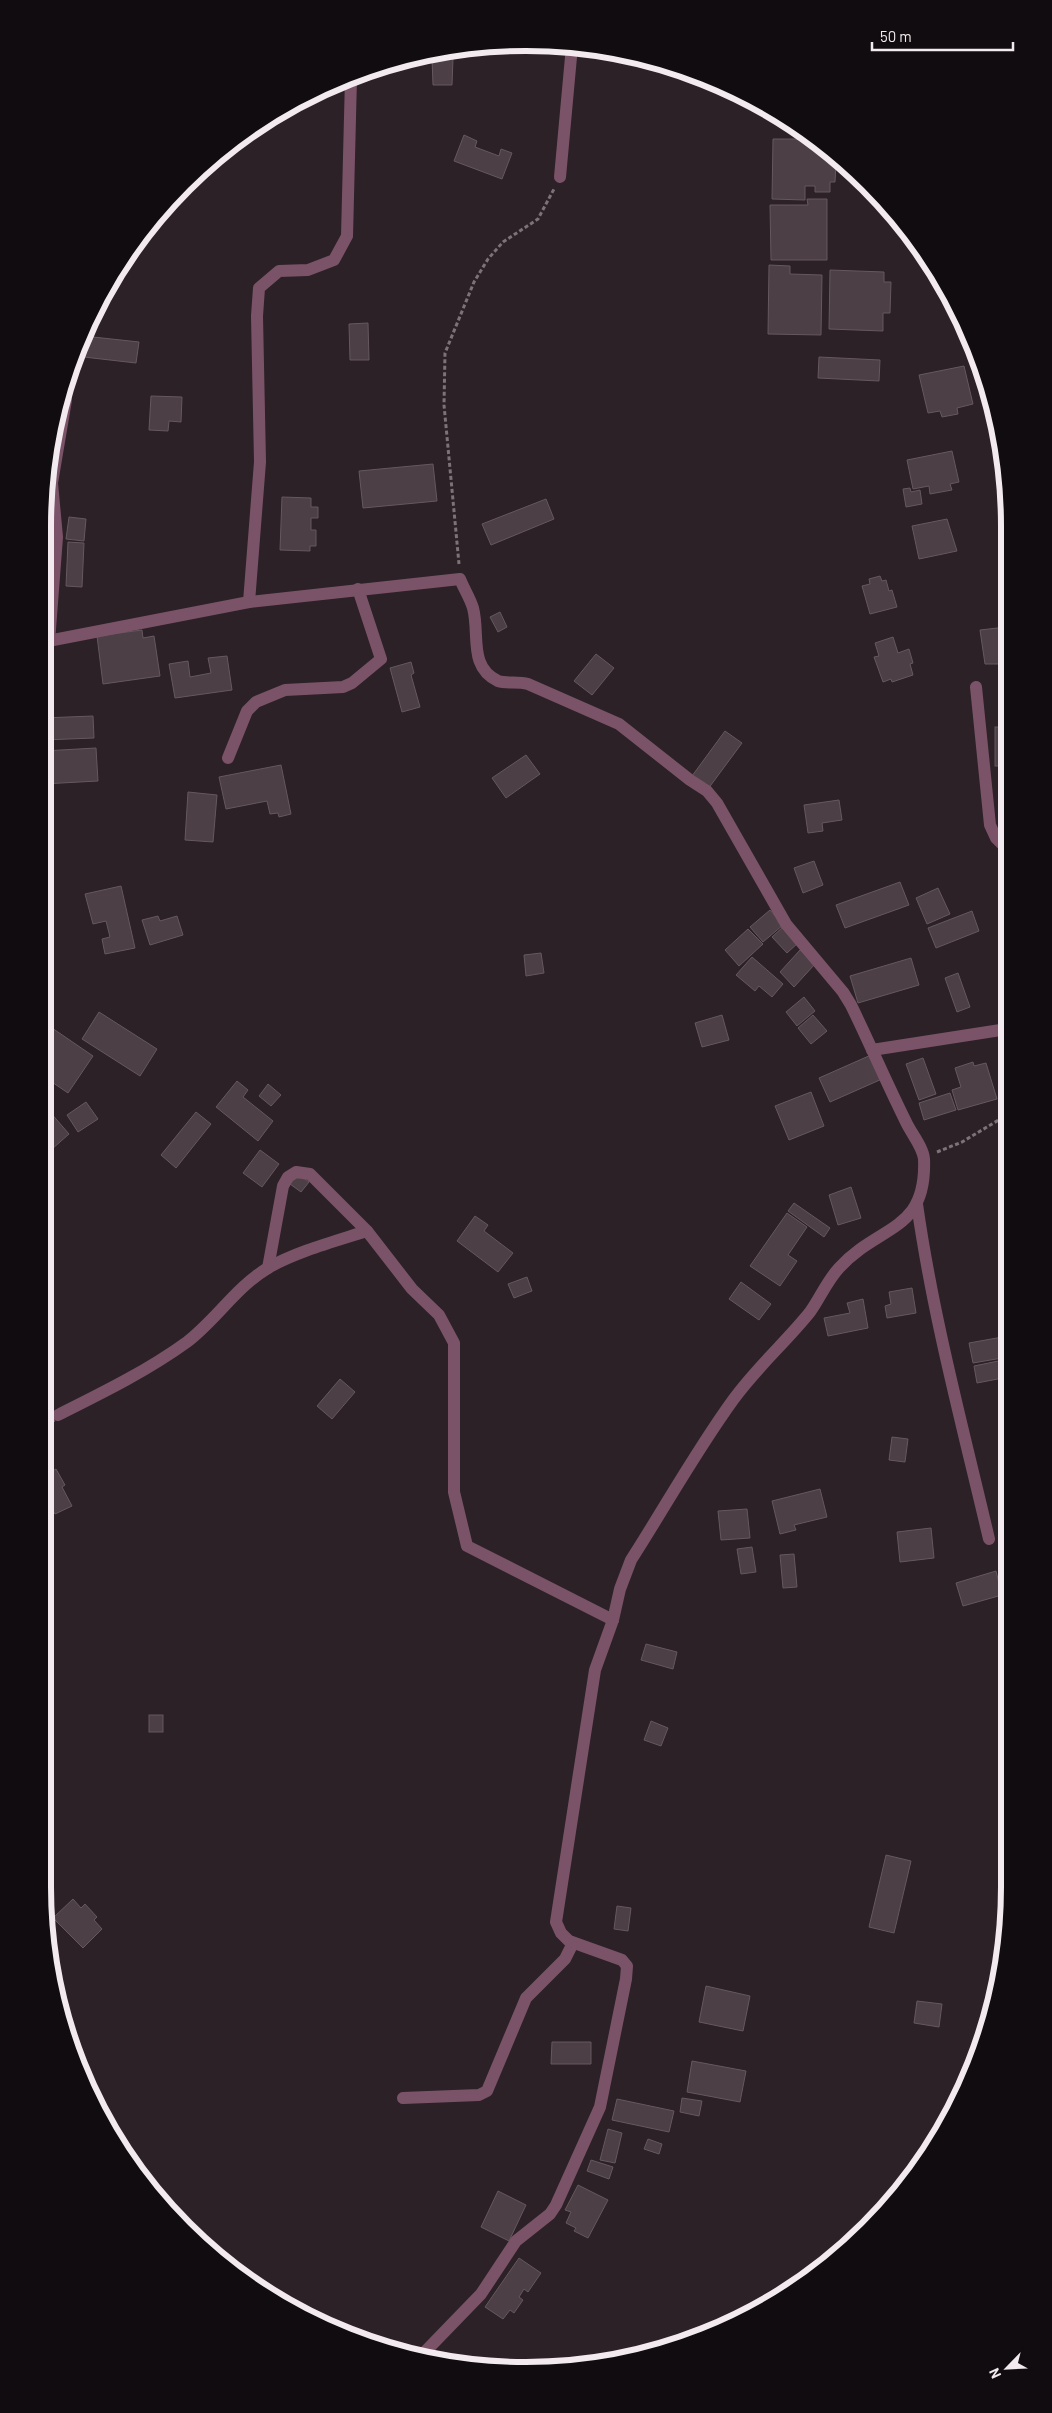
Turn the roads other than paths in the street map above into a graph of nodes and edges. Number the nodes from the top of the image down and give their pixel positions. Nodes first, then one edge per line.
1 (571, 53) edge
2 (351, 84) edge
3 (560, 177) road end
4 (62, 426) edge
5 (55, 467) edge
6 (53, 489) edge
7 (358, 589) junction
8 (51, 594) edge
9 (250, 602) junction
10 (51, 641) edge
11 (976, 687) dead end
12 (228, 758) dead end
13 (1001, 843) edge
14 (1001, 1030) edge
15 (872, 1050) junction
16 (917, 1204) junction
17 (367, 1231) junction
18 (268, 1268) junction
19 (58, 1415) dead end
20 (989, 1539) dead end
21 (614, 1620) junction
22 (573, 1943) junction
23 (403, 2098) dead end
24 (426, 2351) edge

1 - 3 street
2 - 9 street
4 - 5 street
6 - 8 street
7 - 9 street
7 - 12 street
7 - 15 street
9 - 10 street
11 - 13 street
14 - 15 street
15 - 16 street
16 - 20 street
16 - 21 street
17 - 18 street
17 - 18 street
17 - 21 street
18 - 19 street
21 - 22 street
22 - 23 street
22 - 24 street

